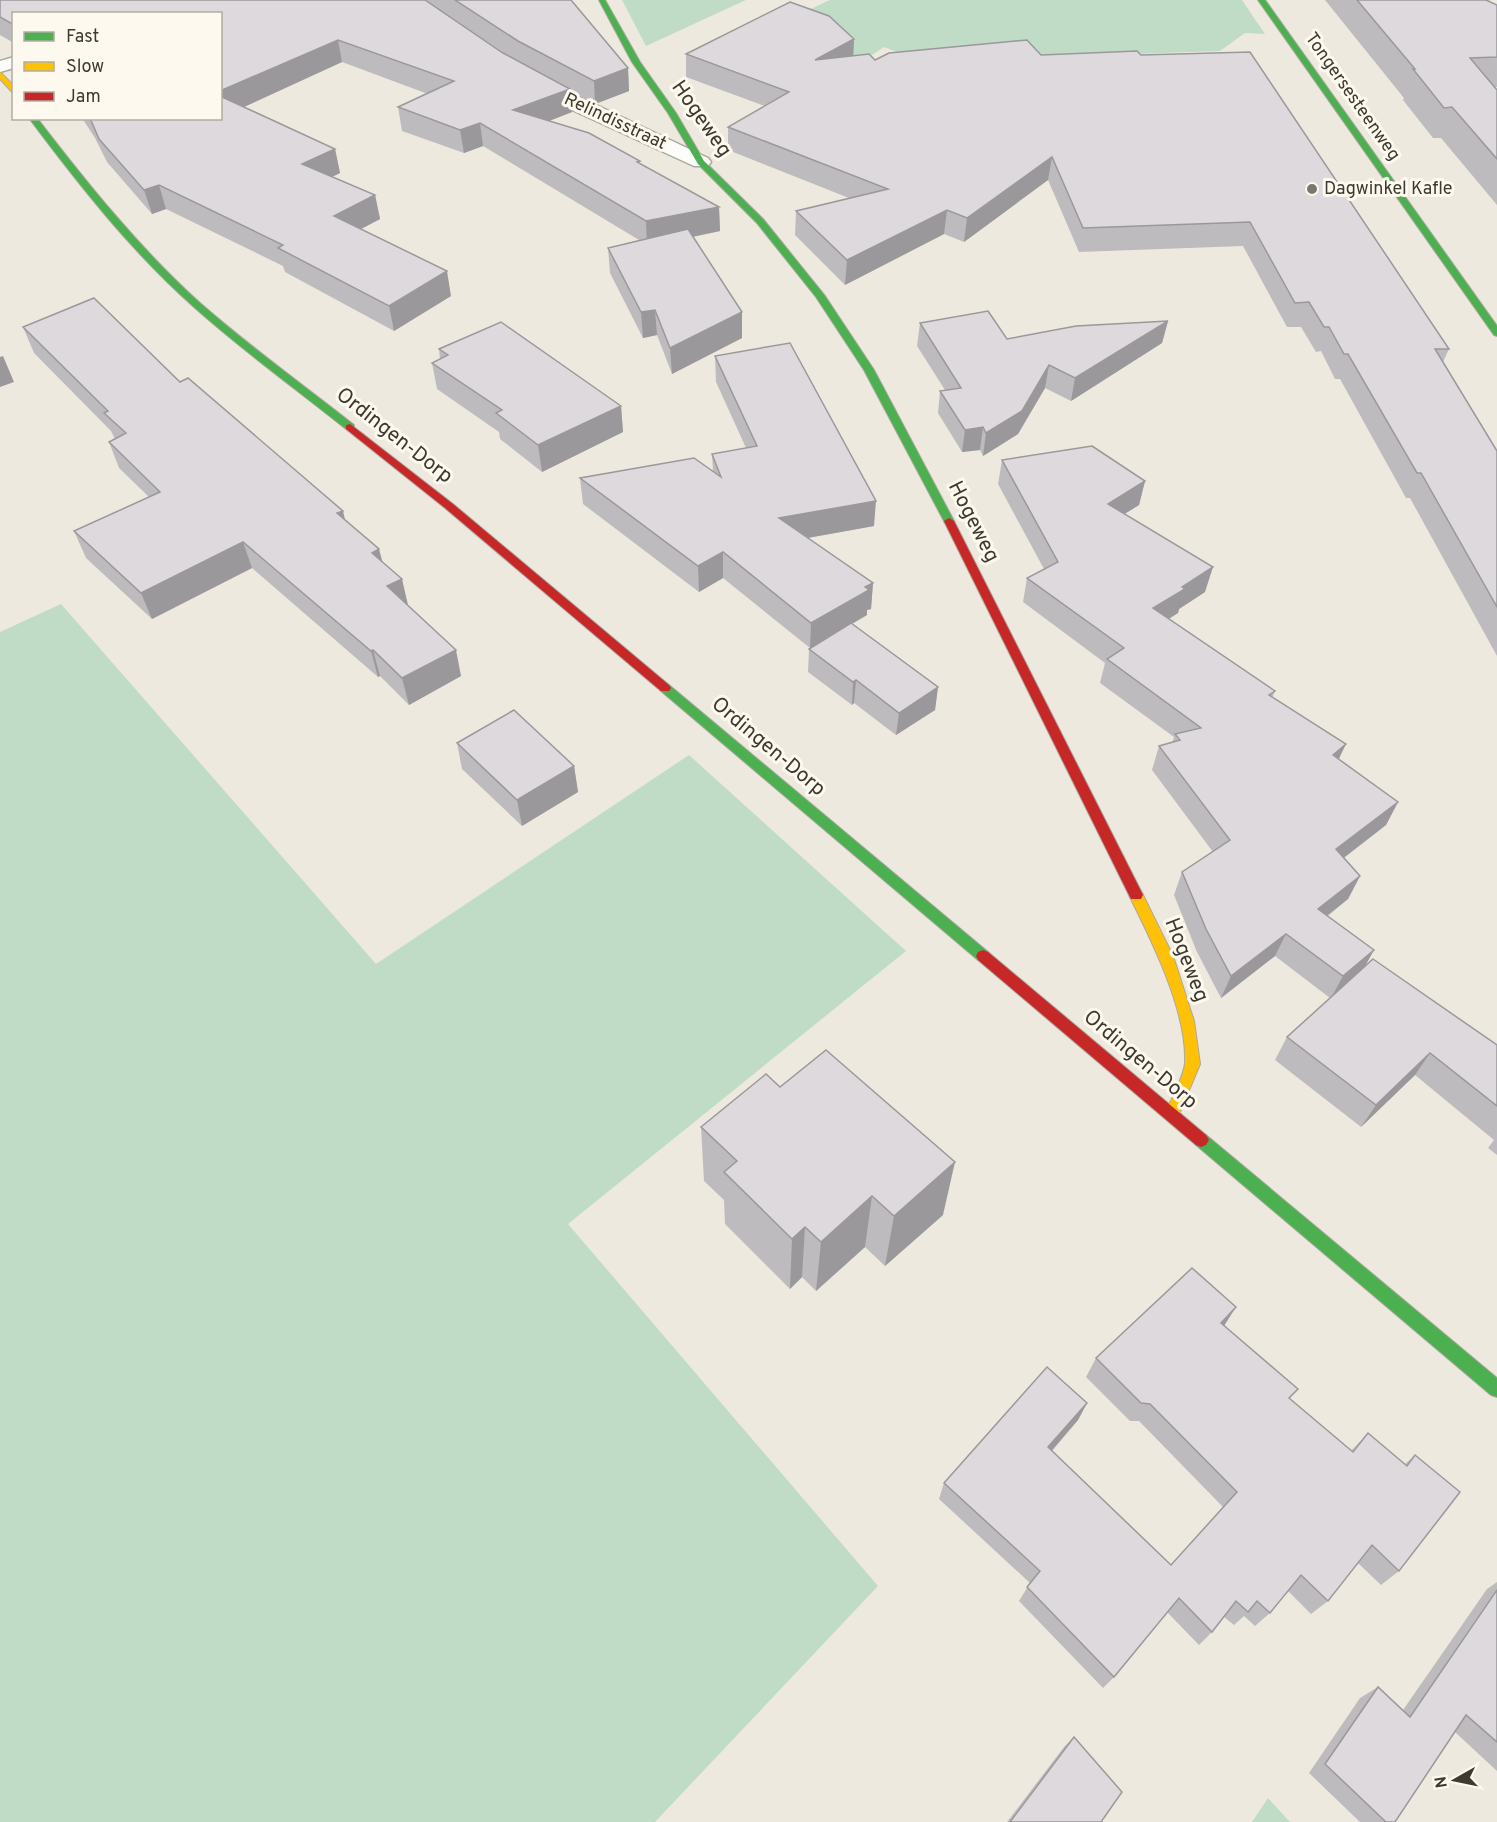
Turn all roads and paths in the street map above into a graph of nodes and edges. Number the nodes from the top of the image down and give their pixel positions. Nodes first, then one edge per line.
1 (602, 0) edge
2 (1262, 0) edge
3 (513, 70) edge
4 (0, 74) edge
5 (12, 89) edge
6 (35, 120) edge
7 (701, 162) junction
8 (1497, 333) edge
9 (1172, 1114) junction
10 (1497, 1389) edge

1 - 7 main road, Hogeweg
2 - 8 main road, Tongersesteenweg
3 - 7 street, Relindisstraat
4 - 5 main road
6 - 9 main road, Ordingen-Dorp
7 - 9 main road, Hogeweg
9 - 10 main road, Ordingen-Dorp

